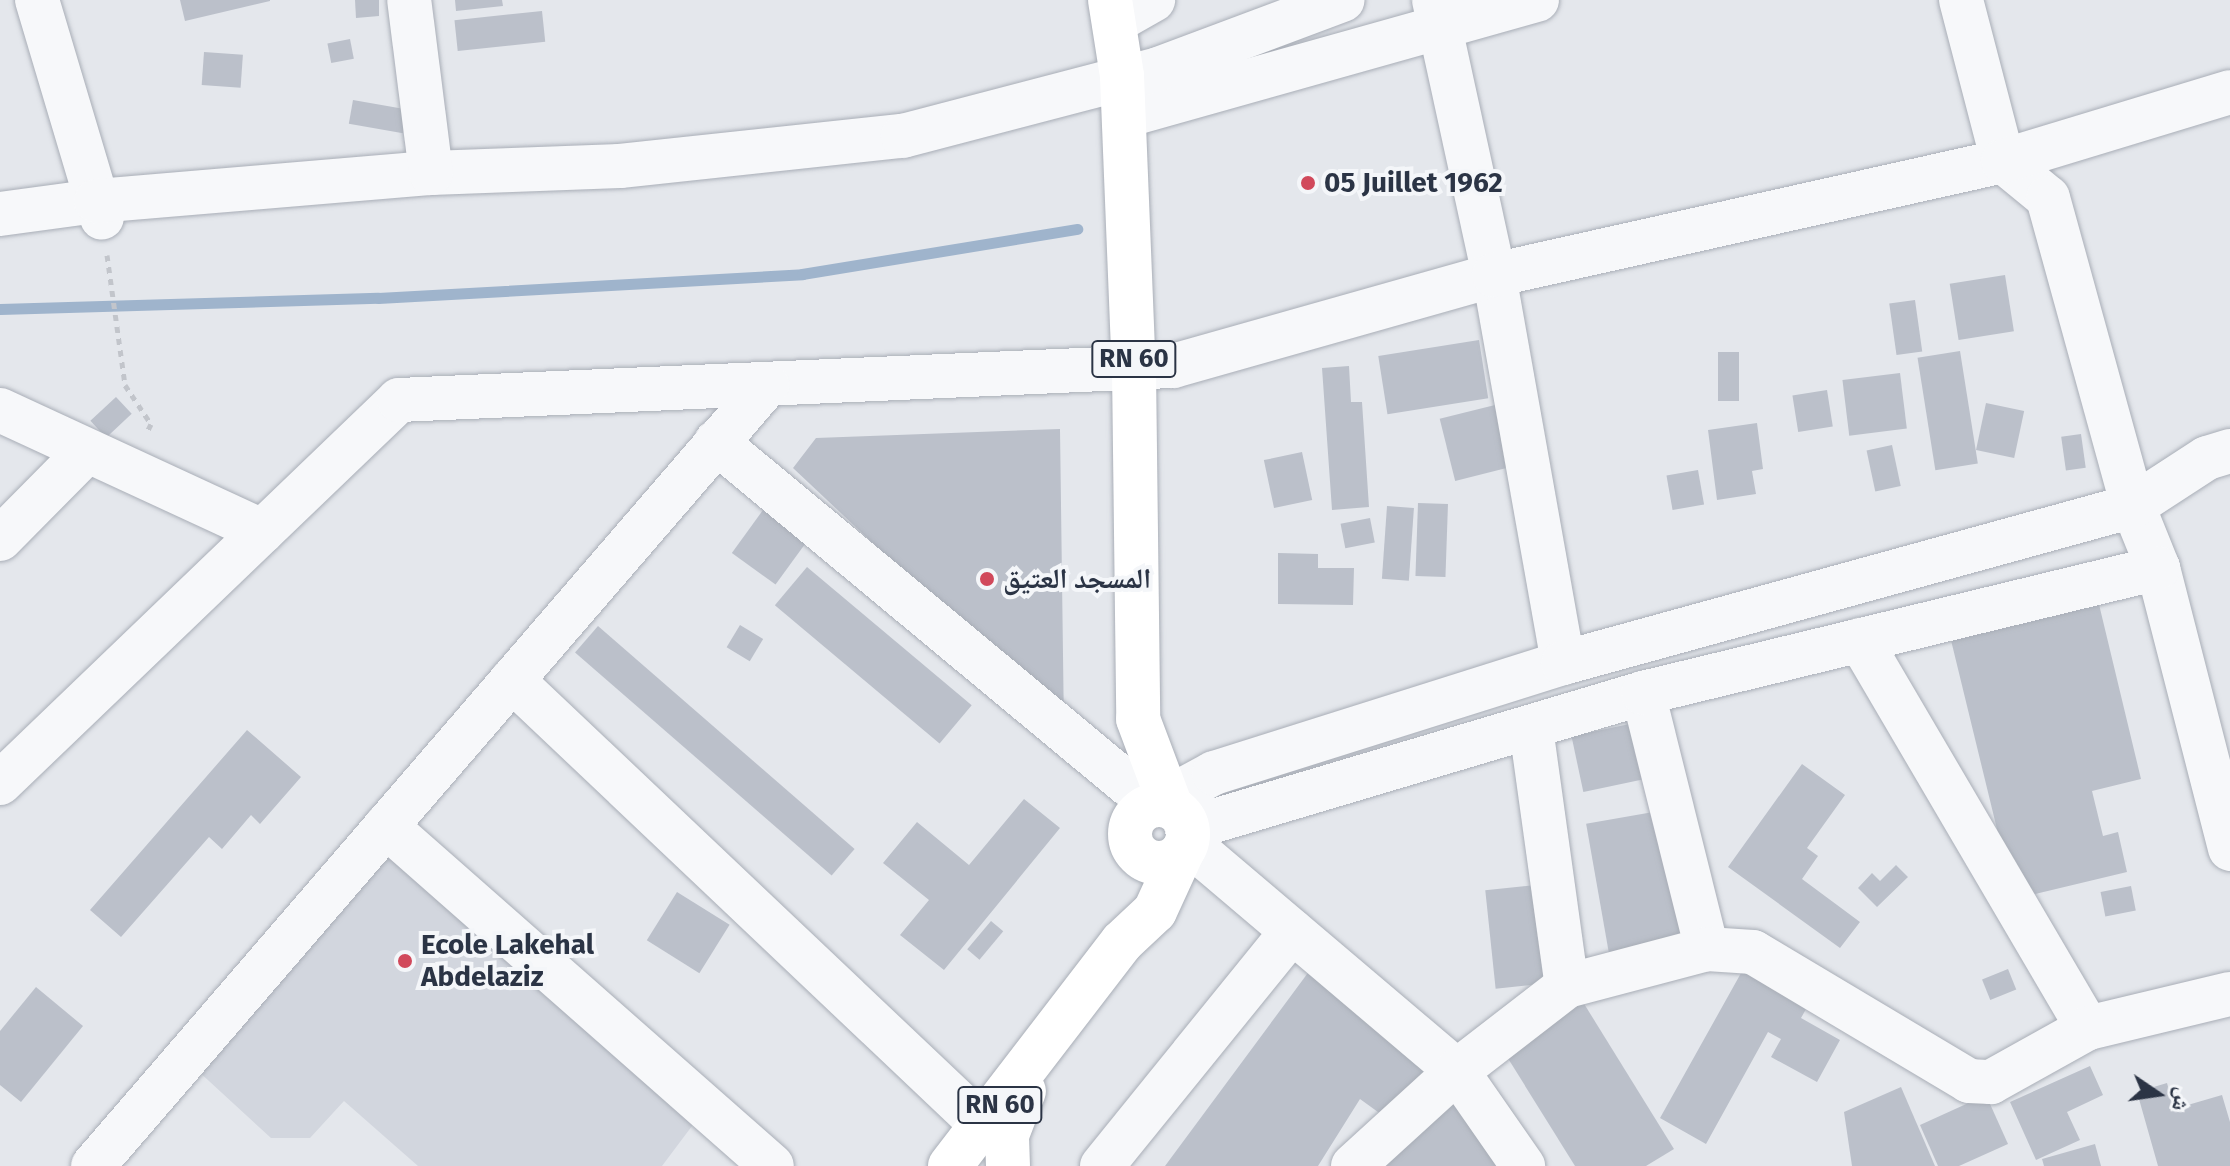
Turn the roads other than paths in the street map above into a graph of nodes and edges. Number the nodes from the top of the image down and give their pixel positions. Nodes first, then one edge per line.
1 (37, 0) edge
2 (409, 0) edge
3 (1153, 0) edge
4 (1343, 0) edge
5 (1537, 0) edge
6 (1961, 0) edge
7 (1112, 11) edge
8 (1438, 15) edge
9 (2230, 92) edge
10 (1123, 96) junction
11 (2003, 161) junction
12 (431, 173) junction
13 (99, 210) junction
14 (0, 214) edge
15 (1494, 275) junction
16 (1134, 369) junction
17 (767, 385) junction
18 (0, 410) edge
19 (716, 442) junction
20 (2230, 451) edge
21 (86, 452) junction
22 (2133, 506) junction
23 (262, 531) junction
24 (0, 539) edge
25 (2158, 568) junction
26 (1860, 640) junction
27 (1563, 663) junction
28 (512, 680) junction
29 (1643, 693) junction
30 (1531, 728) junction
31 (0, 783) edge
32 (1159, 814) junction
33 (386, 826) junction
34 (2230, 849) edge
35 (1292, 931) junction
36 (1707, 949) junction
37 (1567, 986) junction
38 (2230, 994) edge
39 (2088, 1028) junction
40 (1048, 1042) junction
41 (1457, 1071) junction
42 (984, 1127) junction
43 (93, 1166) edge
44 (772, 1166) edge
45 (950, 1166) edge
46 (1008, 1166) edge
47 (1102, 1166) edge
48 (1353, 1166) edge
49 (1523, 1166) edge

1 - 13 street
2 - 12 street
3 - 7 street
4 - 10 street
5 - 8 street
6 - 11 street
7 - 10 main road, RN 60
8 - 10 street
8 - 15 street
9 - 11 street
10 - 12 street
10 - 16 main road, RN 60
11 - 15 street
11 - 22 street
12 - 13 street
13 - 14 street
15 - 16 street
15 - 27 street
16 - 17 street
16 - 32 main road, RN 60
17 - 19 street
17 - 23 street
18 - 21 street
19 - 28 street
19 - 32 street
20 - 22 street
21 - 23 street
21 - 24 street
22 - 25 street
22 - 27 street
23 - 31 street
25 - 26 street
25 - 34 street
26 - 29 street
26 - 39 street
27 - 32 street
28 - 33 street
28 - 42 street
29 - 30 street
29 - 36 street
30 - 32 street
30 - 37 street
32 - 35 street
32 - 40 main road, RN 60
33 - 43 street
33 - 44 street
35 - 41 street
35 - 47 street
36 - 37 street
36 - 39 street
37 - 41 street
38 - 39 street
40 - 42 main road, RN 60
40 - 46 main road, RN 60
41 - 48 street
41 - 49 street
42 - 45 main road, RN 60

